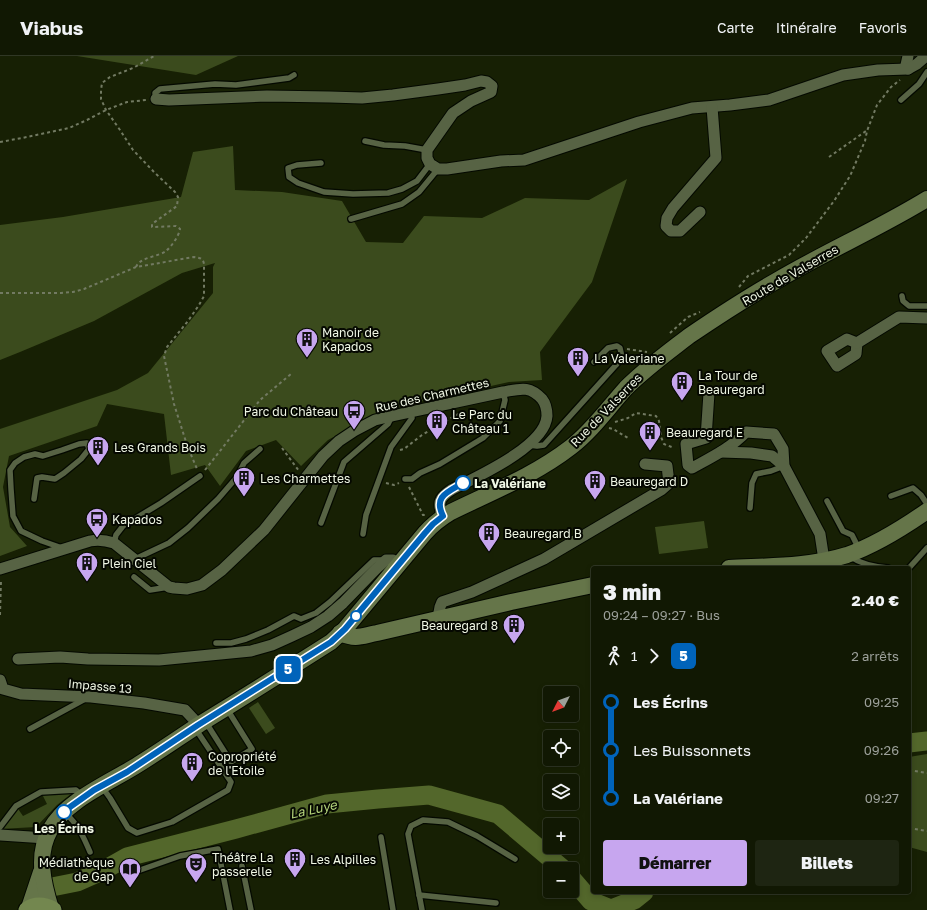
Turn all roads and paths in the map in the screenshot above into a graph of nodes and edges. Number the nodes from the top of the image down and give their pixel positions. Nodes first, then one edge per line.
1 (154, 56) edge
2 (908, 56) edge
3 (926, 56) edge
4 (908, 69) junction
5 (927, 72) edge
6 (294, 75) dead end
7 (156, 99) junction
8 (901, 100) dead end
9 (712, 107) junction
10 (106, 110) junction
11 (867, 131) junction
12 (365, 141) dead end
13 (0, 142) edge
14 (427, 150) junction
15 (829, 157) dead end
16 (321, 163) dead end
17 (434, 167) junction
18 (927, 199) edge
19 (700, 212) dead end
20 (351, 219) dead end
21 (136, 267) junction
22 (738, 288) dead end
23 (0, 293) edge
24 (902, 296) dead end
25 (927, 306) edge
26 (702, 311) dead end
27 (927, 318) edge
28 (665, 337) dead end
29 (857, 343) dead end
30 (620, 348) junction
31 (650, 358) junction
32 (594, 362) dead end
33 (291, 374) dead end
34 (503, 392) junction
35 (709, 393) dead end
36 (411, 411) junction
37 (462, 411) dead end
38 (392, 416) junction
39 (628, 438) dead end
40 (529, 444) junction
41 (260, 448) dead end
42 (282, 448) dead end
43 (674, 448) dead end
44 (404, 449) dead end
45 (721, 452) junction
46 (645, 464) dead end
47 (784, 466) junction
48 (301, 475) dead end
49 (200, 476) junction
50 (405, 479) dead end
51 (409, 486) dead end
52 (891, 496) dead end
53 (34, 499) dead end
54 (827, 501) dead end
55 (927, 504) edge
56 (750, 508) dead end
57 (927, 511) edge
58 (427, 514) dead end
59 (443, 516) junction
60 (320, 523) dead end
61 (363, 534) dead end
62 (114, 543) junction
63 (927, 548) edge
64 (65, 549) junction
65 (852, 552) junction
66 (135, 559) junction
67 (824, 560) junction
68 (393, 562) junction
69 (768, 566) edge
70 (875, 566) edge
71 (911, 566) edge
72 (0, 573) edge
73 (134, 577) dead end
74 (591, 585) edge
75 (169, 587) junction
76 (0, 615) edge
77 (438, 618) junction
78 (340, 633) junction
79 (216, 643) dead end
80 (18, 659) dead end
81 (0, 680) edge
82 (91, 697) junction
83 (227, 708) junction
84 (200, 724) junction
85 (30, 729) dead end
86 (911, 770) edge
87 (927, 773) edge
88 (102, 786) junction
89 (85, 796) junction
90 (64, 812) junction
91 (0, 827) edge
92 (911, 828) edge
93 (927, 831) edge
94 (0, 835) edge
95 (381, 837) dead end
96 (46, 838) junction
97 (90, 852) dead end
98 (515, 859) dead end
99 (242, 866) dead end
100 (42, 869) junction
101 (126, 875) dead end
102 (419, 896) junction
103 (496, 903) dead end
104 (28, 909) edge
105 (52, 910) edge
106 (230, 910) edge
107 (251, 910) edge
108 (393, 910) edge
109 (422, 910) edge

1 - 10 path
2 - 4 street
3 - 4 street
4 - 9 street
4 - 11 path
5 - 8 lane
6 - 7 lane
7 - 10 path
7 - 14 street
9 - 17 street
9 - 19 street
10 - 13 path
10 - 21 path
11 - 15 path
11 - 22 path
12 - 14 lane
14 - 17 street
16 - 17 lane
17 - 20 lane
18 - 31 street, Route de Valserres
21 - 23 path
21 - 49 path
24 - 25 lane
26 - 28 path
27 - 29 street
30 - 31 path
30 - 32 lane
30 - 40 lane
31 - 59 street, Rue de Valserres
33 - 49 path
34 - 36 street, Rue des Charmettes
34 - 40 street, Rue des Charmettes
34 - 50 lane
35 - 45 street
36 - 38 street, Rue des Charmettes
36 - 61 lane
37 - 44 path
38 - 60 lane
38 - 75 street, Rue des Charmettes
39 - 43 path
40 - 59 street, Rue des Charmettes
41 - 66 lane
42 - 48 path
45 - 47 street
45 - 47 street
46 - 77 street
47 - 56 lane
47 - 67 street
49 - 62 lane
51 - 58 path
52 - 55 lane
53 - 64 lane
54 - 65 lane
57 - 65 street
59 - 68 street, Rue de Valserres
62 - 64 street
62 - 66 street
63 - 71 lane
64 - 72 street
65 - 67 street
65 - 70 lane
66 - 75 street
67 - 69 street
68 - 78 street, Rue de Valserres
68 - 79 lane
68 - 80 street
72 - 76 path
73 - 75 lane, Rue des Charmettes
74 - 77 street
77 - 78 street
78 - 83 street, Rue de Valserres
81 - 82 street, Impasse 13
82 - 84 street, Impasse 13
82 - 85 lane
83 - 84 street, Rue de Valserres
83 - 84 lane
84 - 88 street, Rue de Valserres
84 - 88 lane
86 - 87 path
88 - 89 street, Rue de Valserres
89 - 90 street, Rue de Valserres
89 - 91 lane
90 - 96 street, Rue de Valserres
90 - 97 lane
92 - 93 path
94 - 96 street
95 - 108 lane
96 - 100 street, Rue de Valserres
98 - 102 lane
99 - 107 lane
100 - 104 street, Rue de Valserres
100 - 105 street, Rue de Valserres
101 - 106 lane
102 - 103 lane
102 - 109 lane
104 - 105 main road

